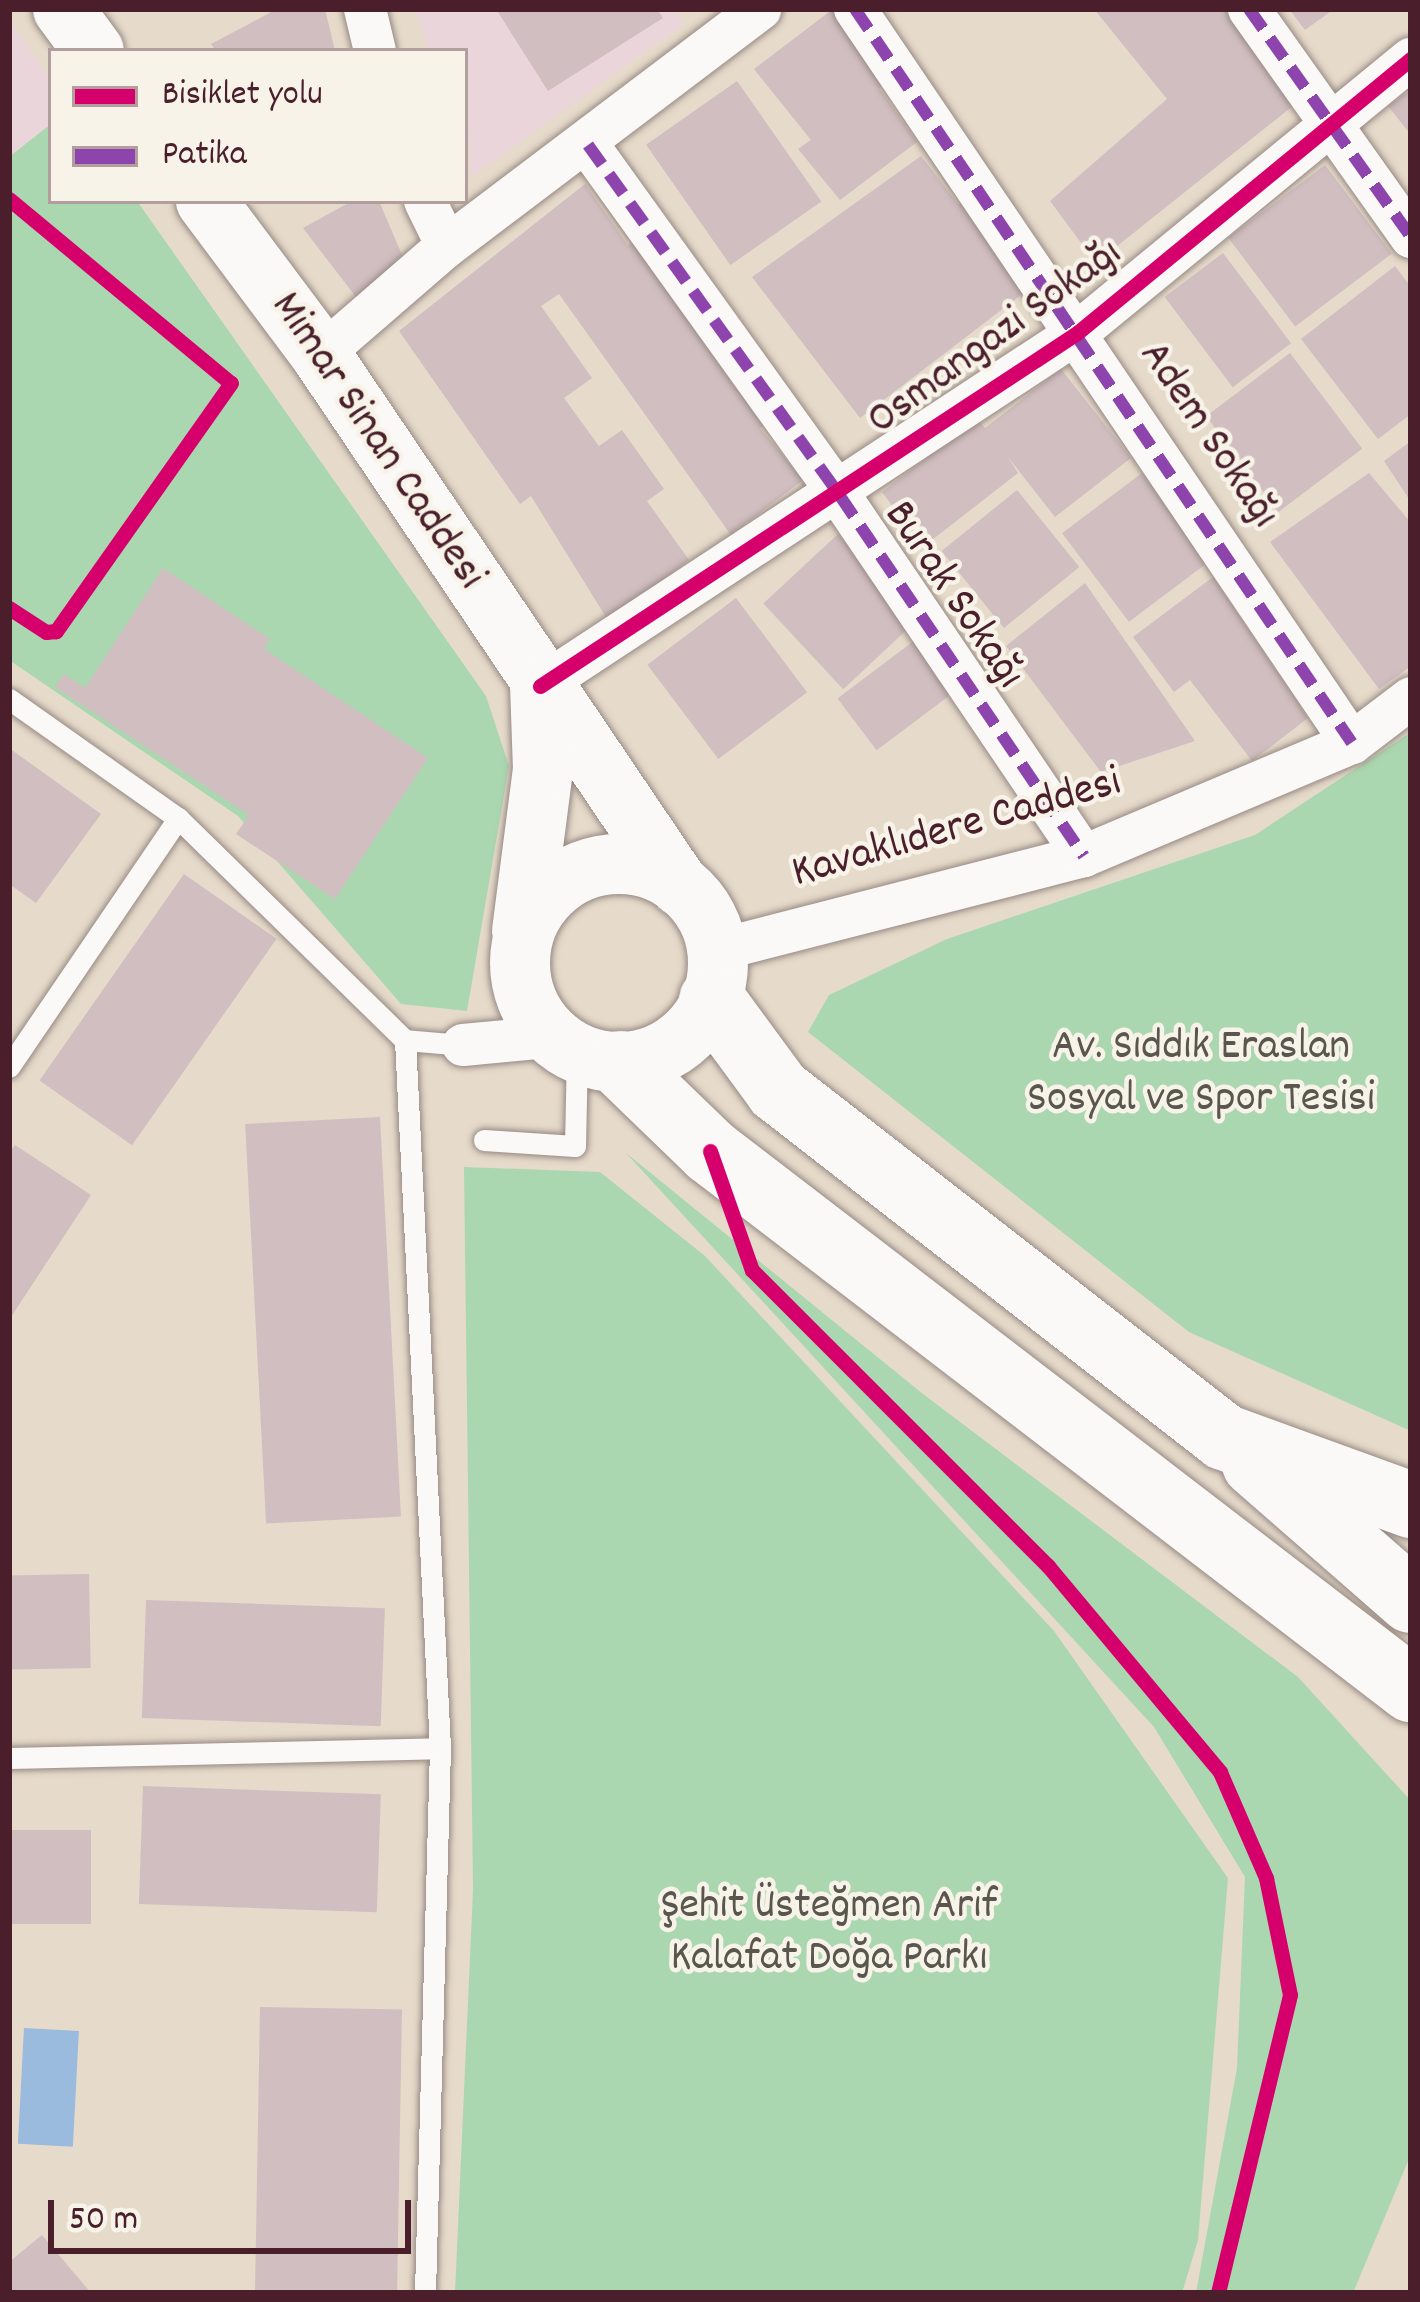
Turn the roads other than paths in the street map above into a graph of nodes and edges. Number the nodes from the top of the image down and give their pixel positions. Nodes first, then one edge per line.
1 (63, 9) edge
2 (365, 9) edge
3 (760, 9) edge
4 (855, 9) edge
5 (1249, 9) edge
6 (92, 48) edge
7 (374, 48) edge
8 (1411, 58) edge
9 (1333, 120) junction
10 (588, 145) junction
11 (208, 204) edge
12 (426, 204) edge
13 (1411, 237) edge
14 (447, 246) junction
15 (1077, 334) junction
16 (322, 355) junction
17 (840, 496) junction
18 (540, 686) junction
19 (1411, 698) edge
20 (9, 699) edge
21 (1352, 742) junction
22 (178, 818) junction
23 (1084, 856) junction
24 (680, 886) junction
25 (520, 944) junction
26 (715, 975) junction
27 (405, 1040) junction
28 (463, 1045) joint
29 (582, 1051) junction
30 (9, 1066) edge
31 (484, 1141) dead end
32 (1224, 1437) junction
33 (1092, 1444) junction
34 (1411, 1505) edge
35 (1411, 1600) edge
36 (1411, 1689) edge
37 (1411, 1734) edge
38 (440, 1748) junction
39 (9, 1758) edge
40 (425, 2293) edge

1 - 6 main road
2 - 7 street
3 - 10 street
4 - 15 street, Adem Sokağı
5 - 9 street
8 - 9 street, Osmangazi Sokağı
9 - 13 street
9 - 15 street, Osmangazi Sokağı
10 - 14 street
10 - 17 street, Burak Sokağı
11 - 16 main road, Mimar Sinan Caddesi
12 - 14 street
14 - 16 street
15 - 17 street, Osmangazi Sokağı
15 - 21 street, Adem Sokağı
16 - 18 main road, Mimar Sinan Caddesi
17 - 18 street, Osmangazi Sokağı
17 - 23 street, Burak Sokağı
18 - 24 main road, Mimar Sinan Caddesi
18 - 25 main road
19 - 21 street, Kavaklıdere Caddesi
20 - 22 lane
21 - 23 street, Kavaklıdere Caddesi
22 - 27 lane
22 - 30 lane
23 - 26 street, Kavaklıdere Caddesi
24 - 25 main road
24 - 26 main road
25 - 29 main road
26 - 29 main road
26 - 32 highway
27 - 28 lane
27 - 38 lane
28 - 29 street
29 - 31 lane
29 - 33 highway
32 - 34 highway
32 - 35 highway
33 - 36 highway
33 - 37 highway
38 - 39 lane
38 - 40 lane

